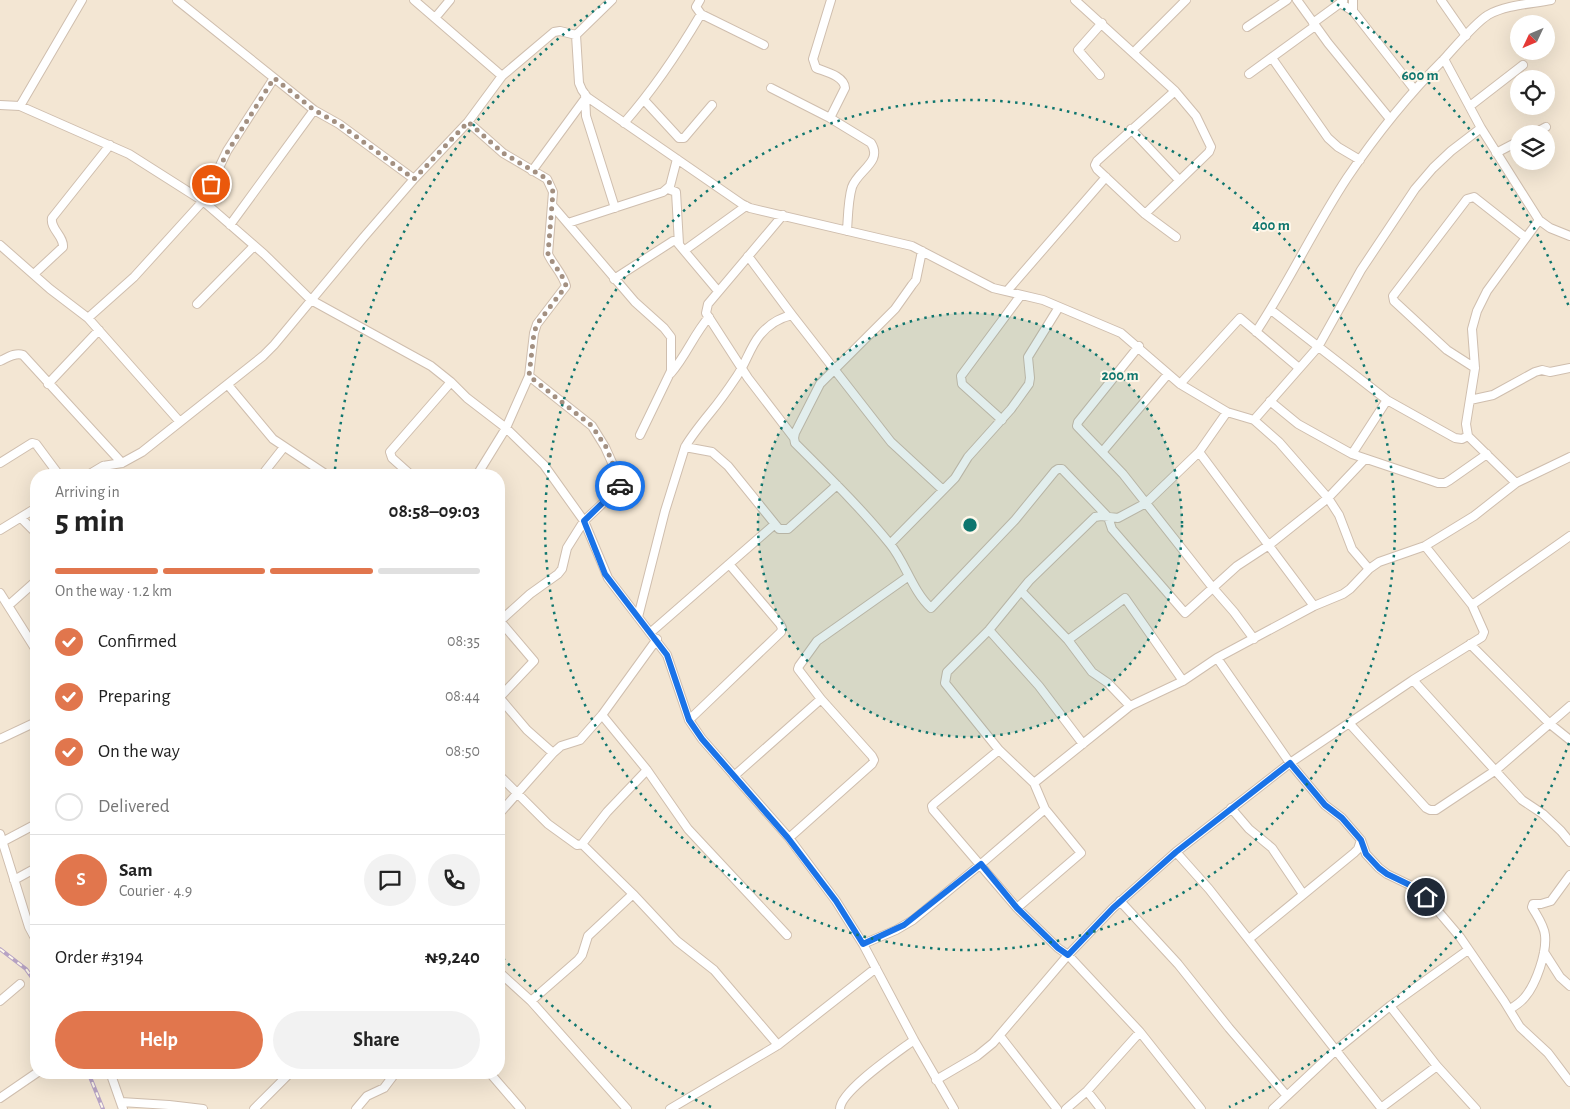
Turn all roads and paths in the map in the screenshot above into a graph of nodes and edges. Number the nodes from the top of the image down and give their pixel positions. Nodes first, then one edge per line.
1 (82, 0) edge
2 (177, 0) edge
3 (414, 0) edge
4 (450, 0) edge
5 (612, 0) edge
6 (700, 0) edge
7 (1075, 0) edge
8 (1186, 0) edge
9 (1287, 0) edge
10 (1297, 0) edge
11 (1353, 0) edge
12 (1441, 0) edge
13 (1550, 0) edge
14 (829, 1) edge
15 (1342, 1) edge
16 (1353, 11) junction
17 (701, 14) junction
18 (435, 18) junction
19 (1102, 23) junction
20 (1314, 24) junction
21 (1247, 27) dead end
22 (576, 35) junction
23 (1466, 36) junction
24 (764, 45) dead end
25 (1133, 52) junction
26 (1272, 58) junction
27 (1444, 58) junction
28 (1523, 66) dead end
29 (1249, 74) dead end
30 (1100, 75) dead end
31 (502, 76) junction
32 (274, 78) junction
33 (771, 88) dead end
34 (1414, 89) junction
35 (1175, 91) junction
36 (585, 97) junction
37 (644, 100) junction
38 (0, 105) edge
39 (712, 105) dead end
40 (20, 106) junction
41 (1470, 106) junction
42 (314, 110) junction
43 (830, 118) junction
44 (1390, 119) junction
45 (468, 122) junction
46 (624, 124) junction
47 (1481, 128) junction
48 (1131, 129) junction
49 (110, 145) junction
50 (1510, 146) edge
51 (1496, 153) junction
52 (677, 159) junction
53 (1360, 160) junction
54 (532, 171) junction
55 (1106, 177) junction
56 (414, 179) junction
57 (1179, 180) junction
58 (668, 190) junction
59 (203, 201) junction
60 (552, 205) junction
61 (746, 206) junction
62 (615, 208) junction
63 (1145, 214) junction
64 (783, 216) junction
65 (1539, 220) junction
66 (568, 223) junction
67 (230, 225) junction
68 (847, 231) junction
69 (1570, 236) edge
70 (1176, 237) dead end
71 (1525, 237) junction
72 (679, 244) junction
73 (254, 246) junction
74 (1, 247) edge
75 (684, 250) junction
76 (922, 252) junction
77 (748, 256) junction
78 (34, 274) junction
79 (614, 279) junction
80 (718, 291) junction
81 (1006, 291) junction
82 (1022, 295) junction
83 (311, 300) junction
84 (197, 304) dead end
85 (1059, 307) junction
86 (1271, 310) junction
87 (792, 314) junction
88 (710, 317) junction
89 (88, 318) junction
90 (100, 330) junction
91 (1256, 332) junction
92 (1139, 346) junction
93 (1318, 347) junction
94 (0, 361) edge
95 (1299, 368) junction
96 (1475, 368) junction
97 (1570, 368) edge
98 (742, 369) junction
99 (835, 369) junction
100 (671, 373) junction
101 (1168, 374) junction
102 (529, 376) junction
103 (451, 382) junction
104 (48, 384) junction
105 (228, 384) junction
106 (1180, 384) junction
107 (1387, 400) junction
108 (1470, 400) junction
109 (1270, 402) junction
110 (1227, 412) junction
111 (1002, 420) junction
112 (1254, 420) junction
113 (180, 422) junction
114 (506, 428) junction
115 (640, 435) dead end
116 (1468, 436) junction
117 (794, 438) junction
118 (284, 447) junction
119 (685, 447) junction
120 (1102, 451) junction
121 (1199, 452) junction
122 (1352, 454) junction
123 (1487, 454) junction
124 (1570, 457) edge
125 (1365, 458) junction
126 (0, 463) edge
127 (122, 463) junction
128 (103, 466) junction
129 (55, 469) edge
130 (98, 469) edge
131 (105, 469) edge
132 (267, 469) edge
133 (318, 469) edge
134 (404, 469) edge
135 (481, 469) edge
136 (1516, 483) junction
137 (837, 485) junction
138 (943, 490) junction
139 (1328, 498) junction
140 (1146, 503) junction
141 (30, 512) edge
142 (1108, 517) junction
143 (21, 518) junction
144 (1118, 518) junction
145 (584, 521) junction
146 (775, 524) junction
147 (30, 528) edge
148 (1112, 529) junction
149 (0, 530) edge
150 (1570, 536) edge
151 (890, 544) junction
152 (1269, 546) junction
153 (1425, 546) junction
154 (729, 564) junction
155 (1369, 569) junction
156 (908, 576) junction
157 (30, 586) edge
158 (1213, 588) junction
159 (1021, 591) junction
160 (0, 593) edge
161 (9, 605) junction
162 (1472, 605) junction
163 (1314, 606) junction
164 (505, 616) edge
165 (638, 618) junction
166 (505, 627) edge
167 (989, 630) junction
168 (650, 633) junction
169 (30, 638) edge
170 (656, 639) junction
171 (1254, 639) junction
172 (1068, 640) junction
173 (1470, 644) junction
174 (1216, 658) junction
175 (1413, 680) junction
176 (1183, 681) junction
177 (505, 691) edge
178 (822, 699) junction
179 (505, 704) edge
180 (1130, 706) junction
181 (1570, 706) edge
182 (602, 715) junction
183 (689, 720) junction
184 (1350, 723) junction
185 (1550, 724) junction
186 (30, 725) edge
187 (0, 739) edge
188 (1570, 740) edge
189 (1083, 744) junction
190 (999, 750) junction
191 (553, 753) junction
192 (1290, 763) junction
193 (647, 770) junction
194 (1496, 770) junction
195 (734, 776) junction
196 (505, 781) edge
197 (1034, 783) junction
198 (517, 794) junction
199 (505, 807) edge
200 (1231, 808) junction
201 (1045, 809) junction
202 (30, 826) edge
203 (1, 838) edge
204 (788, 838) junction
205 (1361, 840) junction
206 (1570, 842) edge
207 (582, 844) junction
208 (1176, 852) junction
209 (981, 864) junction
210 (30, 871) edge
211 (1570, 875) edge
212 (14, 880) junction
213 (633, 894) junction
214 (1303, 894) junction
215 (1120, 901) junction
216 (1017, 908) junction
217 (30, 929) edge
218 (787, 935) dead end
219 (1249, 939) junction
220 (863, 944) junction
221 (1468, 950) junction
222 (1544, 952) junction
223 (1068, 955) junction
224 (876, 968) junction
225 (505, 978) edge
226 (20, 984) dead end
227 (1570, 986) edge
228 (0, 1001) edge
229 (531, 1002) junction
230 (1390, 1006) junction
231 (1510, 1010) junction
232 (1140, 1032) junction
233 (1000, 1036) junction
234 (914, 1040) junction
235 (778, 1044) junction
236 (1336, 1050) junction
237 (1437, 1066) junction
238 (30, 1077) edge
239 (1569, 1078) edge
240 (112, 1079) edge
241 (284, 1079) edge
242 (391, 1079) edge
243 (495, 1079) edge
244 (936, 1080) junction
245 (1087, 1091) junction
246 (1287, 1096) junction
247 (0, 1098) edge
248 (122, 1106) edge
249 (685, 1106) edge
250 (1381, 1108) edge
251 (203, 1109) edge
252 (254, 1109) edge
253 (356, 1109) edge
254 (520, 1109) edge
255 (627, 1109) edge
256 (670, 1109) edge
257 (840, 1109) edge
258 (954, 1109) edge
259 (1057, 1109) edge
260 (1066, 1109) edge
261 (1101, 1109) edge
262 (1201, 1109) edge
263 (1273, 1109) edge
264 (1476, 1109) edge

1 - 40 street
2 - 32 street
3 - 18 street
4 - 18 street
5 - 22 street
6 - 17 street
7 - 19 street
8 - 25 street
9 - 21 street
10 - 20 street
11 - 16 street
12 - 23 street
13 - 23 street
14 - 43 street
15 - 16 street
15 - 20 street
16 - 34 street
17 - 24 street
17 - 37 street
18 - 31 street
19 - 25 street
19 - 30 street
20 - 26 street
20 - 44 street
22 - 31 street
22 - 36 street
23 - 27 street
25 - 35 street
26 - 29 street
26 - 53 street
27 - 34 street
27 - 41 street
28 - 41 street
31 - 45 street
32 - 42 street
32 - 59 street
33 - 43 street
34 - 44 street
35 - 48 street
35 - 57 street
36 - 46 street
36 - 54 street
36 - 62 street
37 - 39 street
37 - 46 street
38 - 40 street
40 - 49 street
41 - 47 street
42 - 56 street
42 - 67 street
43 - 68 street
44 - 53 street
45 - 54 street
45 - 56 street
46 - 52 street
47 - 51 street
47 - 93 street
48 - 55 street
48 - 57 street
49 - 59 street
49 - 78 street
50 - 51 street
51 - 65 street
52 - 58 street
52 - 61 street
53 - 86 street
54 - 60 street
55 - 63 street
55 - 81 street
56 - 83 street
57 - 63 street
58 - 62 street
58 - 72 street
59 - 67 street
59 - 89 street
60 - 66 street
60 - 102 street
61 - 64 street
61 - 75 street
62 - 66 street
63 - 70 street
64 - 68 street
64 - 77 street
65 - 69 street
65 - 71 street
66 - 79 street
67 - 73 street
68 - 76 street
71 - 96 street
71 - 96 street
72 - 75 street
72 - 79 street
73 - 83 street
73 - 84 street
74 - 78 street
75 - 80 street
76 - 81 street
76 - 99 street
77 - 80 street
77 - 87 street
78 - 89 street
79 - 100 street
80 - 88 street
81 - 82 street
82 - 85 street
82 - 111 street
83 - 103 street
83 - 105 street
85 - 92 street
85 - 111 street
86 - 91 street
86 - 93 street
87 - 98 street
87 - 99 street
88 - 98 street
88 - 100 street
89 - 90 street
90 - 104 street
90 - 113 street
91 - 95 street
91 - 106 street
92 - 101 street
92 - 120 street
93 - 95 street
93 - 107 street
94 - 104 street
95 - 109 street
96 - 108 street
97 - 108 street
98 - 117 street
98 - 119 street
99 - 117 street
99 - 138 street
100 - 115 street
101 - 106 street
101 - 120 street
102 - 114 street
102 - 145 street
103 - 114 street
103 - 134 street
104 - 127 street
105 - 113 street
105 - 118 street
106 - 110 street
107 - 116 street
107 - 122 street
108 - 116 street
109 - 112 street
109 - 122 street
110 - 112 street
110 - 121 street
111 - 138 street
112 - 139 street
113 - 127 street
114 - 135 street
114 - 145 street
116 - 123 street
117 - 137 street
118 - 132 street
118 - 133 street
119 - 146 street
119 - 165 street
120 - 140 street
121 - 140 street
121 - 152 street
122 - 125 street
123 - 125 street
123 - 136 street
124 - 136 street
125 - 139 street
126 - 129 street
127 - 128 street
128 - 130 street
128 - 131 street
136 - 153 street
137 - 146 street
137 - 151 street
138 - 151 street
139 - 152 street
139 - 155 street
140 - 144 street
140 - 158 street
141 - 143 street
142 - 144 street
142 - 148 street
142 - 156 street
142 - 159 street
143 - 147 street
143 - 149 street
144 - 148 street
145 - 164 street
145 - 165 street
146 - 154 street
148 - 158 street
150 - 162 street
151 - 156 street
152 - 158 street
152 - 163 street
153 - 155 street
153 - 162 street
154 - 168 street
154 - 183 street
155 - 163 street
156 - 178 street
157 - 161 street
158 - 171 street
159 - 167 street
159 - 172 street
160 - 161 street
161 - 169 street
162 - 173 street
163 - 171 street
165 - 168 street
166 - 177 street
167 - 189 street
167 - 190 street
168 - 170 street
170 - 182 street
170 - 183 street
171 - 174 street
172 - 176 street
172 - 180 street
173 - 175 street
173 - 185 street
174 - 176 street
174 - 192 street
175 - 184 street
175 - 194 street
176 - 180 street
178 - 195 street
178 - 204 street
179 - 191 street
180 - 189 street
181 - 185 street
182 - 191 street
182 - 193 street
183 - 195 street
184 - 192 street
184 - 194 street
185 - 188 street
185 - 194 street
186 - 187 street
189 - 197 street
190 - 197 street
190 - 209 street
191 - 198 street
192 - 200 street
192 - 205 street
193 - 207 street
193 - 218 street
194 - 206 street
195 - 204 street
196 - 198 street
197 - 201 street
198 - 199 street
198 - 207 street
200 - 208 street
200 - 214 street
201 - 209 street
201 - 216 street
202 - 203 street
203 - 212 street
204 - 220 street
205 - 214 street
205 - 221 street
207 - 213 street
208 - 215 street
208 - 219 street
209 - 216 street
209 - 220 street
210 - 212 street
211 - 222 street
212 - 217 street
213 - 229 street
213 - 235 street
214 - 219 street
215 - 223 street
215 - 246 street
216 - 223 street
219 - 236 street
220 - 224 street
221 - 230 street
221 - 231 street
222 - 227 street
222 - 231 street
223 - 232 street
223 - 233 street
224 - 234 street
224 - 235 street
225 - 229 street
226 - 228 street
229 - 255 street
230 - 236 street
230 - 237 street
231 - 239 street
232 - 245 street
232 - 262 street
233 - 244 street
233 - 259 street
234 - 244 street
234 - 257 street
235 - 249 street
236 - 246 street
236 - 250 street
237 - 250 street
237 - 264 street
238 - 247 street
240 - 248 street
241 - 252 street
242 - 253 street
243 - 254 street
244 - 258 street
245 - 260 street
245 - 261 street
246 - 263 street
248 - 251 street
249 - 256 street

